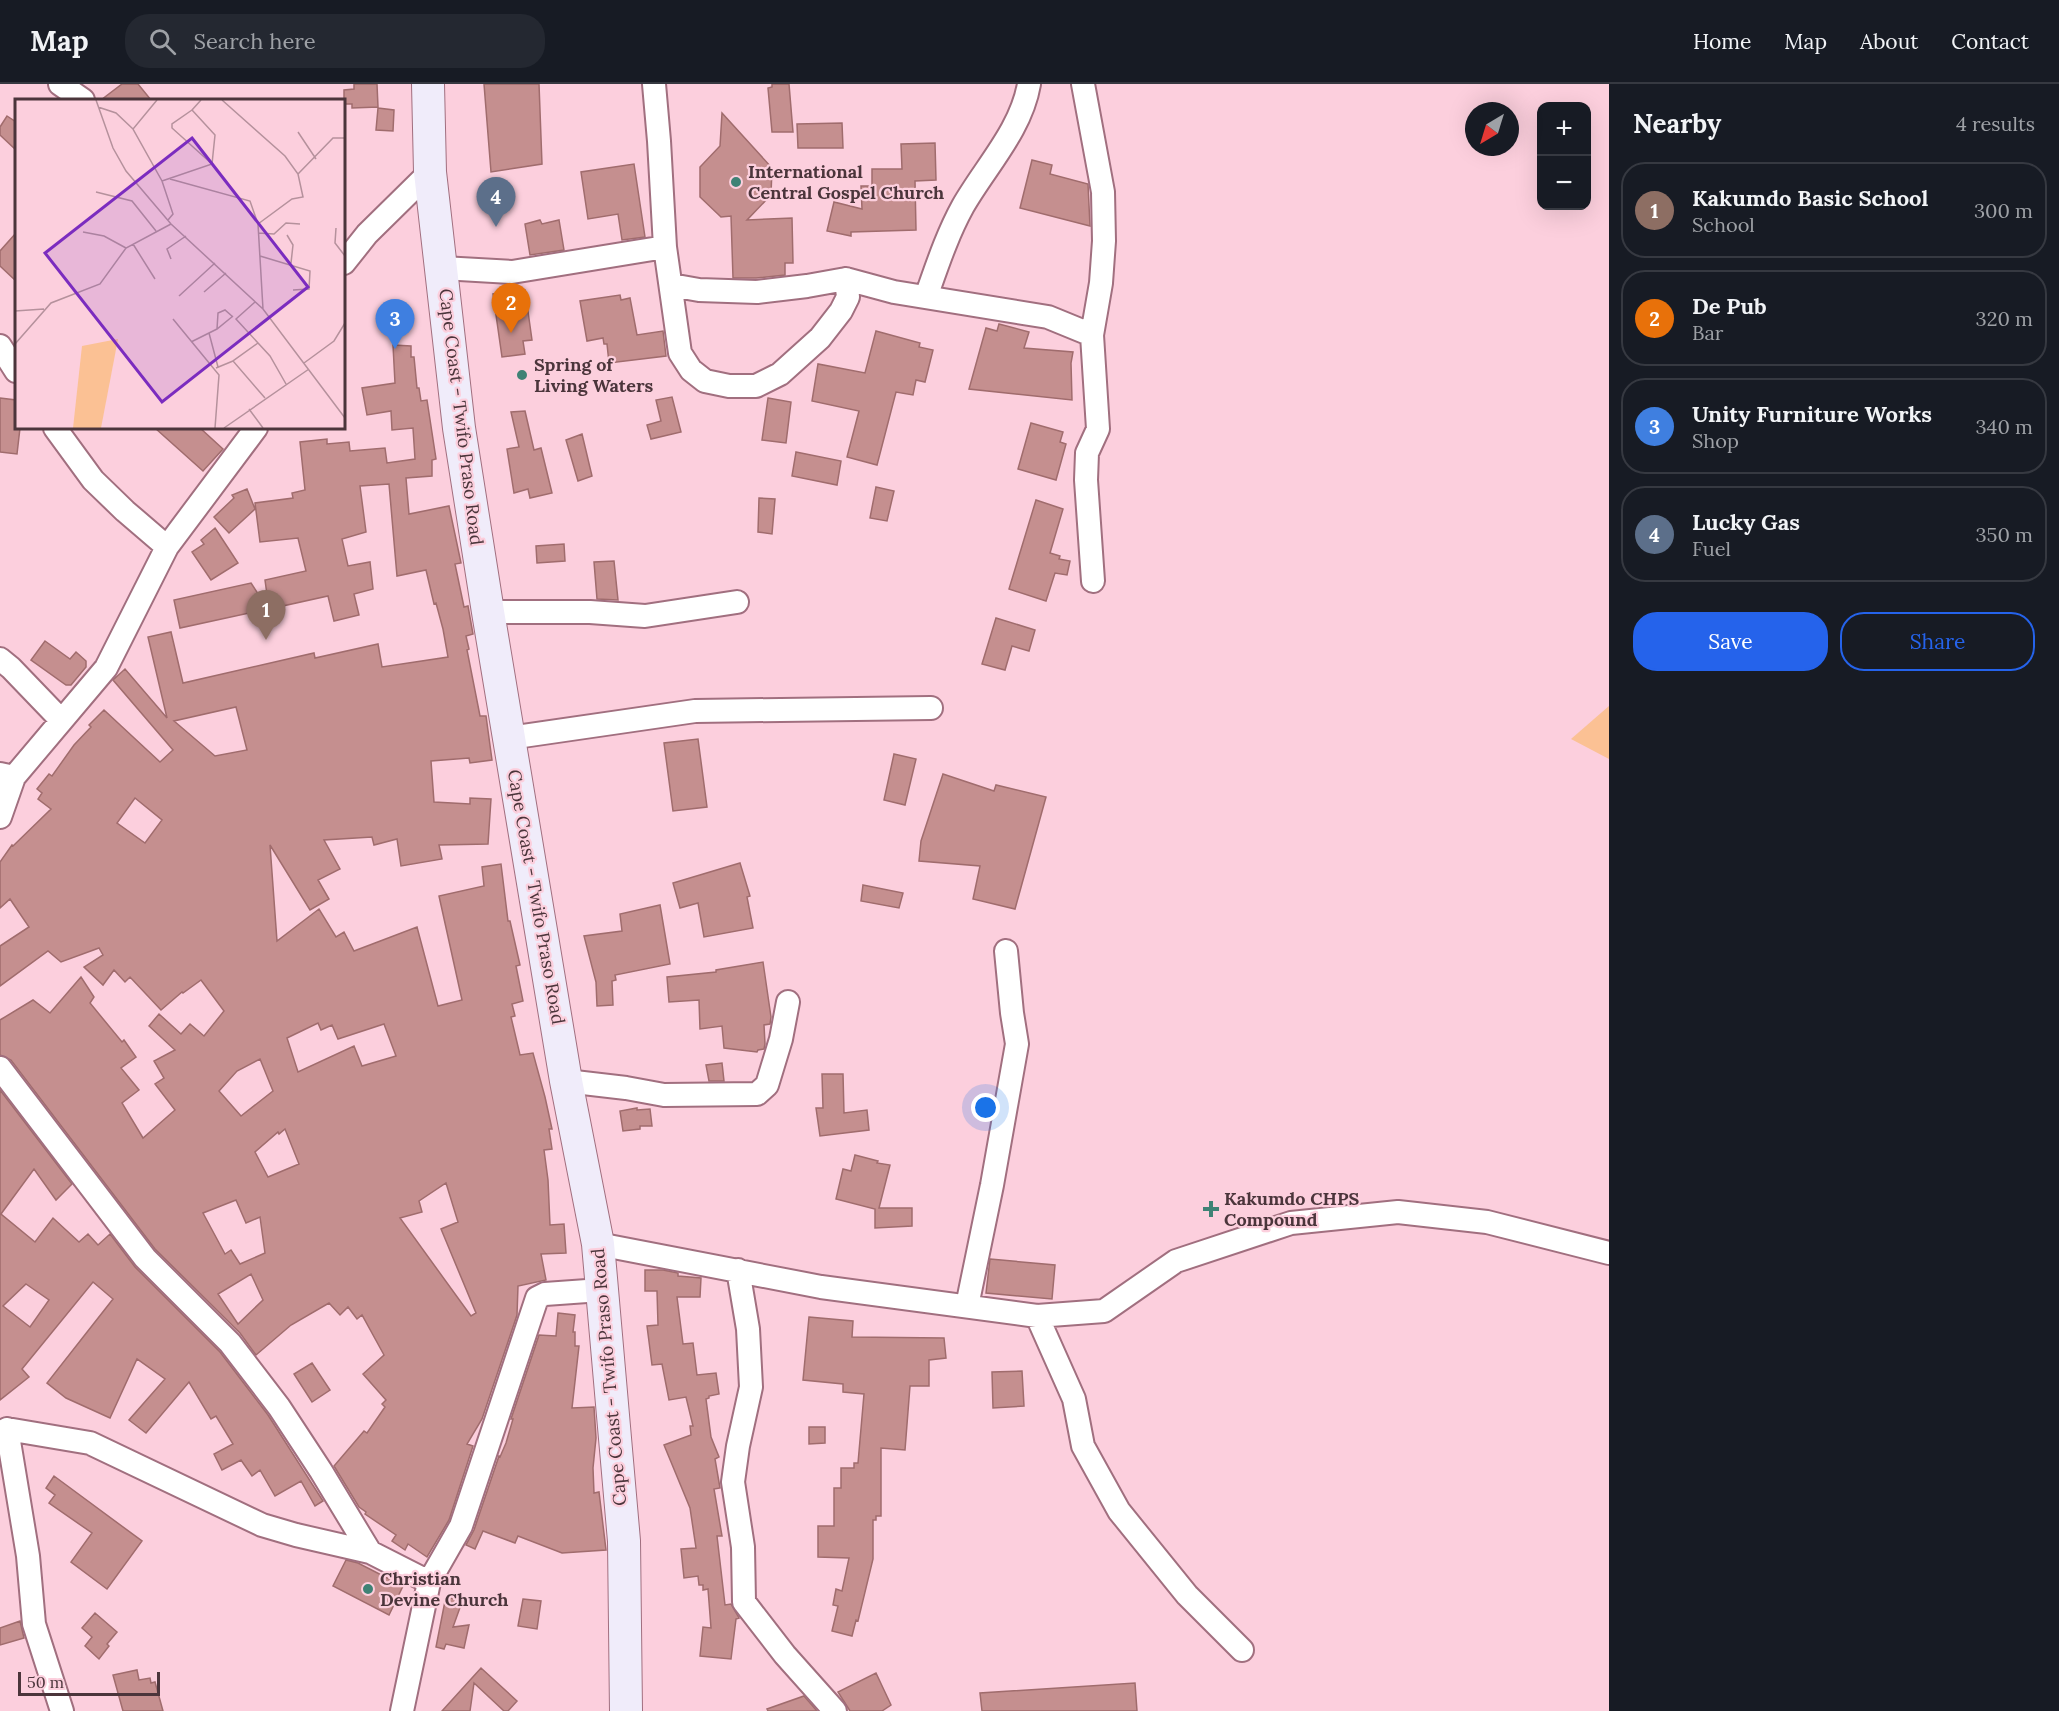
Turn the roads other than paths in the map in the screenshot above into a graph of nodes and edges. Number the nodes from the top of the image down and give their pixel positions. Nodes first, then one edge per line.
1 (60, 84) edge
2 (428, 84) edge
3 (654, 84) edge
4 (1029, 84) edge
5 (1083, 84) edge
6 (82, 99) edge
7 (430, 172) junction
8 (665, 247) junction
9 (345, 262) edge
10 (442, 268) junction
11 (846, 279) junction
12 (671, 285) junction
13 (926, 297) junction
14 (1092, 335) junction
15 (0, 346) edge
16 (15, 369) edge
17 (56, 429) edge
18 (255, 429) edge
19 (166, 547) junction
20 (1093, 581) dead end
21 (736, 602) dead end
22 (488, 612) junction
23 (0, 659) edge
24 (931, 708) dead end
25 (61, 720) junction
26 (509, 738) junction
27 (7, 776) edge
28 (0, 817) edge
29 (1006, 951) dead end
30 (788, 1002) dead end
31 (0, 1068) edge
32 (566, 1081) junction
33 (598, 1244) junction
34 (1609, 1253) edge
35 (738, 1270) junction
36 (601, 1290) junction
37 (967, 1306) junction
38 (1037, 1316) junction
39 (3, 1431) edge
40 (370, 1552) junction
41 (429, 1582) junction
42 (1242, 1650) dead end
43 (62, 1711) edge
44 (402, 1711) edge
45 (626, 1711) edge
46 (835, 1711) edge

1 - 6 street
2 - 7 main road, Cape Coast - Twifo Praso Road
3 - 8 street
4 - 13 street
5 - 14 street
7 - 9 street
7 - 10 main road, Cape Coast - Twifo Praso Road
8 - 10 street
8 - 12 street
10 - 22 main road, Cape Coast - Twifo Praso Road
11 - 12 street
11 - 12 street
11 - 13 street
13 - 14 street
14 - 20 street
15 - 16 street
17 - 19 street
18 - 19 street
19 - 25 street
21 - 22 street
22 - 26 main road, Cape Coast - Twifo Praso Road
23 - 25 street
24 - 26 street
25 - 27 street
26 - 32 main road, Cape Coast - Twifo Praso Road
27 - 28 street
29 - 37 street
30 - 32 street
31 - 40 street
32 - 33 main road, Cape Coast - Twifo Praso Road
33 - 35 street
33 - 36 main road, Cape Coast - Twifo Praso Road
34 - 38 street
35 - 37 street
35 - 46 street
36 - 41 street
36 - 45 main road, Cape Coast - Twifo Praso Road
37 - 38 street
38 - 42 street
39 - 40 street
39 - 43 street
40 - 41 street
41 - 44 street

